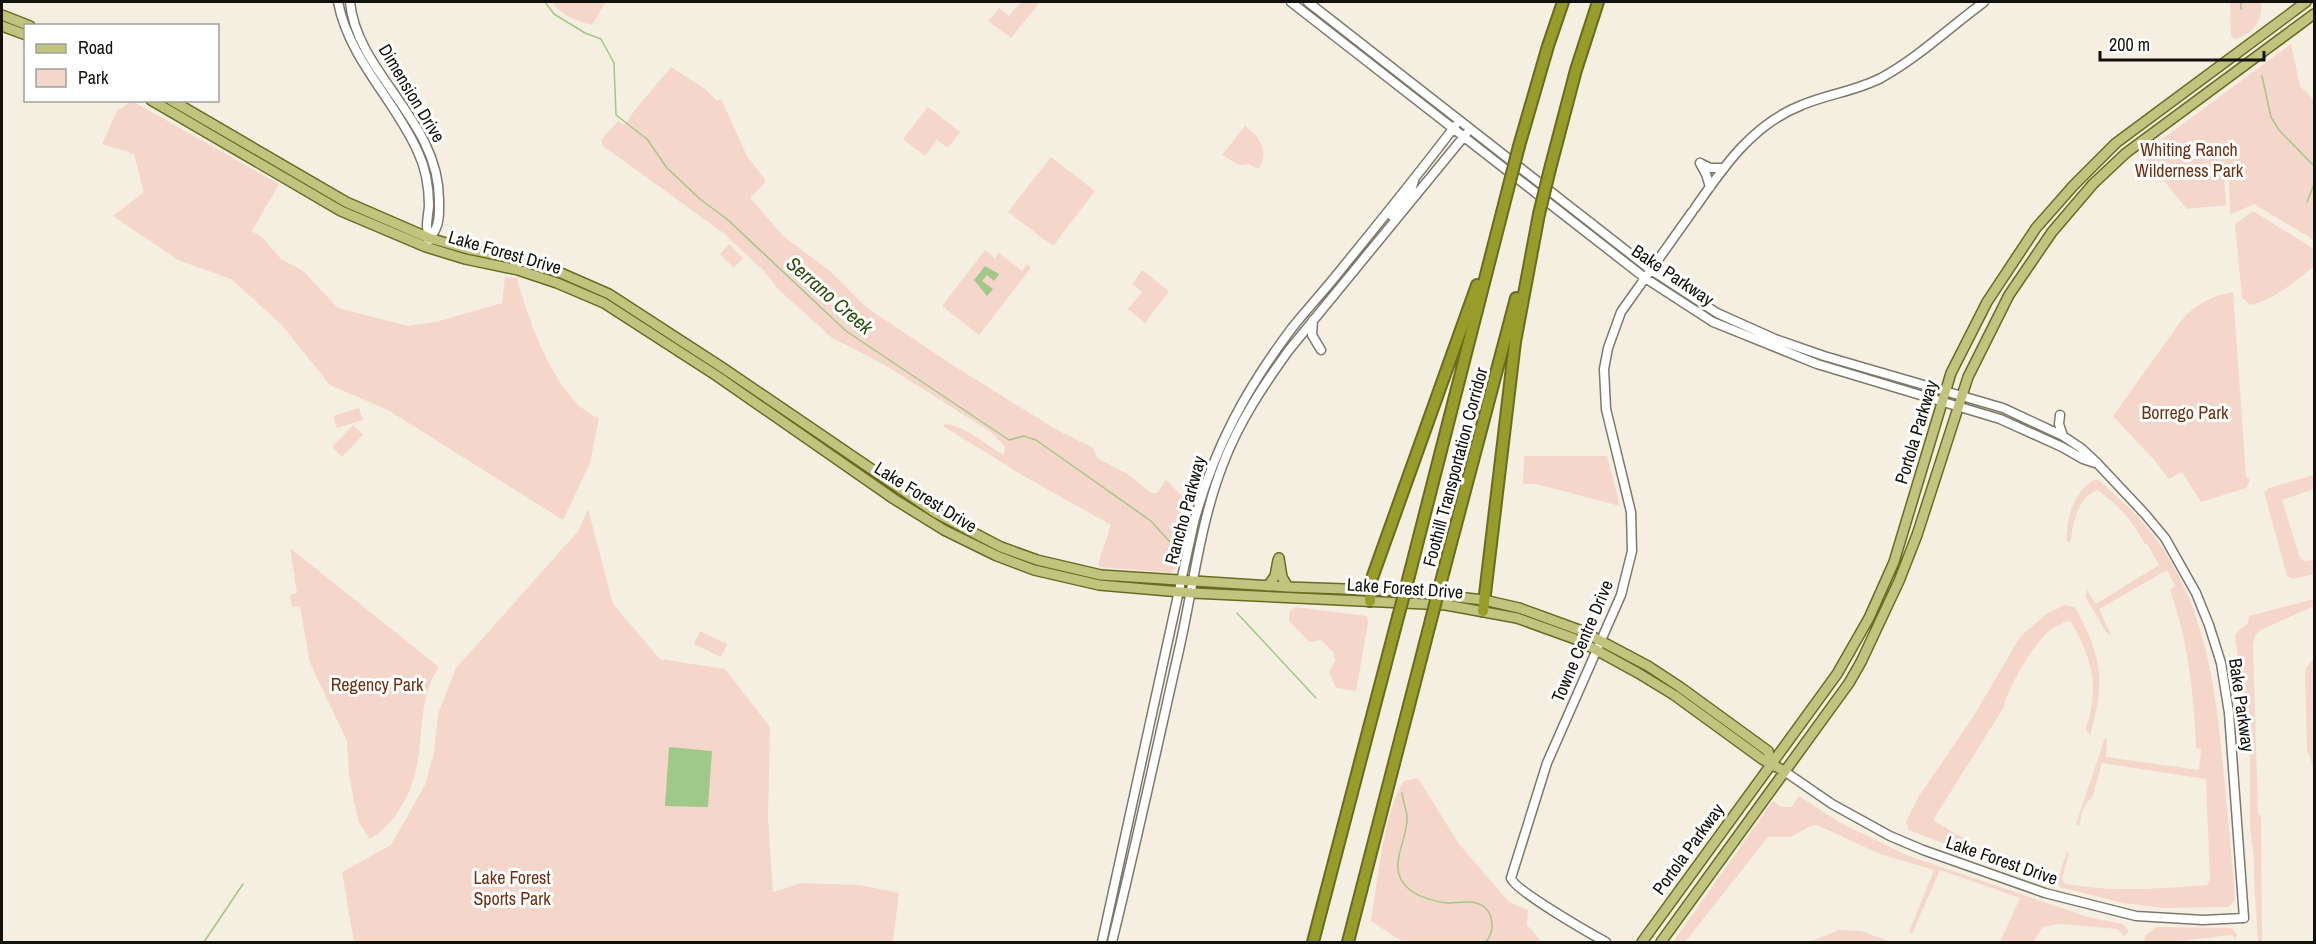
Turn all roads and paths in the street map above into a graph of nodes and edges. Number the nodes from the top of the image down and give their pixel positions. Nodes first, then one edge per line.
1 (339, 2) edge
2 (350, 2) edge
3 (1291, 2) edge
4 (1308, 2) edge
5 (1563, 2) edge
6 (1598, 2) edge
7 (1984, 2) edge
8 (2306, 2) edge
9 (2314, 14) edge
10 (4, 17) edge
11 (24, 24) edge
12 (2, 26) edge
13 (24, 32) edge
14 (24, 32) edge
15 (154, 102) edge
16 (174, 102) edge
17 (1459, 120) junction
18 (1453, 128) junction
19 (1470, 129) junction
20 (1464, 137) junction
21 (1724, 168) junction
22 (1416, 175) junction
23 (1710, 188) junction
24 (1539, 214) junction
25 (1387, 231) junction
26 (428, 242) junction
27 (1489, 261) junction
28 (1651, 270) junction
29 (1645, 278) junction
30 (1313, 320) junction
31 (1771, 347) junction
32 (1321, 350) dead end
33 (1824, 356) junction
34 (1946, 390) junction
35 (1961, 394) junction
36 (1942, 401) junction
37 (1958, 405) junction
38 (2060, 415) dead end
39 (2048, 428) junction
40 (2063, 436) junction
41 (2082, 459) junction
42 (2097, 463) junction
43 (1183, 581) junction
44 (1194, 582) junction
45 (1268, 586) junction
46 (1288, 587) junction
47 (1371, 589) junction
48 (1180, 592) junction
49 (1192, 593) junction
50 (1370, 601) junction
51 (1483, 605) junction
52 (1601, 640) junction
53 (1596, 650) junction
54 (1771, 762) junction
55 (1785, 771) junction
56 (2244, 918) joint
57 (1102, 942) edge
58 (1112, 942) edge
59 (1313, 942) edge
60 (1348, 942) edge
61 (1606, 942) edge
62 (1642, 942) edge
63 (1661, 942) edge

1 - 26 main road, Dimension Drive
2 - 26 main road, Dimension Drive
3 - 18 main road, Bake Parkway
4 - 17 main road, Bake Parkway
5 - 27 highway, Foothill Transportation Corridor, bridge
6 - 24 highway, Foothill Transportation Corridor, bridge
7 - 21 main road, Towne Centre Drive
8 - 34 main road, Portola Parkway
9 - 35 main road, Portola Parkway
10 - 11 main road
10 - 13 main road
12 - 14 main road
15 - 26 main road, Lake Forest Drive
16 - 26 main road, Lake Forest Drive
17 - 18 main road, Rancho Parkway
17 - 19 main road, Bake Parkway
18 - 20 main road, Bake Parkway
18 - 22 main road, Rancho Parkway
19 - 20 main road, Rancho Parkway
19 - 28 main road, Bake Parkway
20 - 25 main road, Rancho Parkway
20 - 29 main road, Bake Parkway
21 - 23 main road, Towne Centre Drive
21 - 23 main road
22 - 25 main road
22 - 43 main road, Rancho Parkway
23 - 28 main road, Towne Centre Drive
24 - 51 highway
24 - 60 highway, Foothill Transportation Corridor, bridge
25 - 30 main road, Rancho Parkway
26 - 43 main road, Lake Forest Drive
26 - 48 main road, Lake Forest Drive
27 - 47 highway
27 - 59 highway, Foothill Transportation Corridor, bridge
28 - 29 main road, Towne Centre Drive
28 - 33 main road, Bake Parkway
29 - 31 main road, Bake Parkway
29 - 52 main road, Towne Centre Drive
30 - 32 main road
30 - 44 main road, Rancho Parkway
31 - 33 main road
31 - 36 main road, Bake Parkway
33 - 34 main road, Bake Parkway
34 - 35 main road, Bake Parkway
34 - 36 main road, Portola Parkway
35 - 37 main road, Portola Parkway
35 - 39 main road, Bake Parkway
36 - 37 main road, Bake Parkway
36 - 54 main road, Portola Parkway
37 - 41 main road, Bake Parkway
37 - 55 main road, Portola Parkway
38 - 40 main road
39 - 40 main road, Bake Parkway
39 - 41 main road
40 - 42 main road, Bake Parkway
41 - 42 main road, Bake Parkway
42 - 56 main road, Bake Parkway
43 - 44 main road, Lake Forest Drive
43 - 48 main road, Rancho Parkway
44 - 45 main road, Lake Forest Drive
44 - 49 main road, Rancho Parkway
45 - 46 main road, Lake Forest Drive
45 - 46 main road
46 - 47 main road, Lake Forest Drive
47 - 50 highway
47 - 51 main road, Lake Forest Drive
48 - 49 main road, Lake Forest Drive
48 - 57 main road, Rancho Parkway
49 - 50 main road, Lake Forest Drive
49 - 58 main road, Rancho Parkway
50 - 51 main road, Lake Forest Drive
51 - 52 main road, Lake Forest Drive
51 - 53 main road, Lake Forest Drive
52 - 53 main road, Towne Centre Drive
52 - 54 main road, Lake Forest Drive
53 - 54 main road, Lake Forest Drive
53 - 61 main road, Towne Centre Drive
54 - 55 main road, Lake Forest Drive
54 - 62 main road, Portola Parkway
55 - 56 main road, Lake Forest Drive
55 - 63 main road, Portola Parkway

